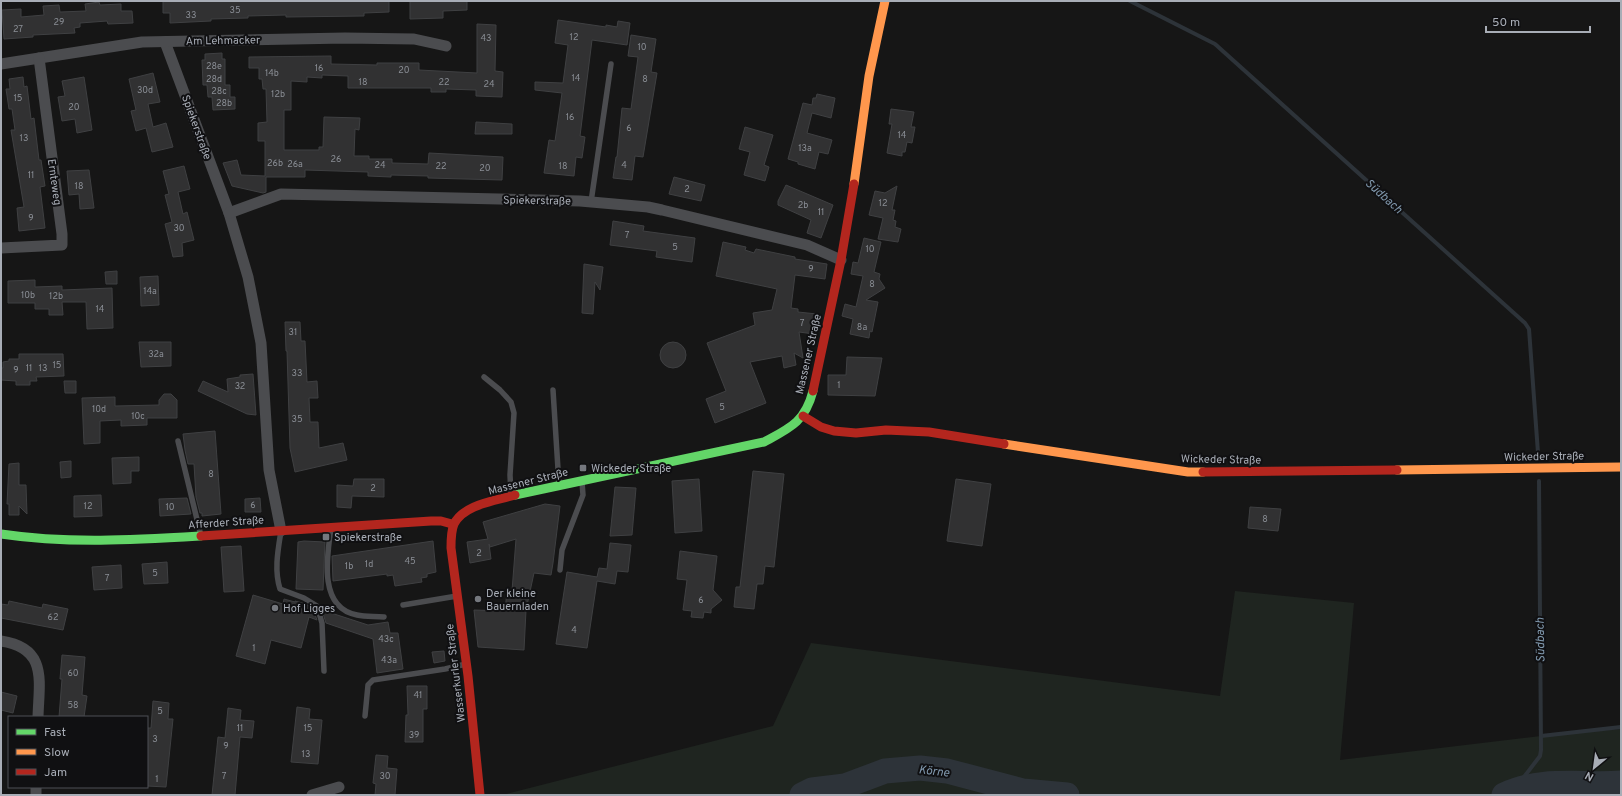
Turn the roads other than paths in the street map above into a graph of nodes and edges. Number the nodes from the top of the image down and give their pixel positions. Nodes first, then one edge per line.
1 (885, 1) edge
2 (165, 42) junction
3 (446, 46) dead end
4 (38, 58) junction
5 (1, 64) edge
6 (611, 64) dead end
7 (591, 202) junction
8 (229, 213) junction
9 (1, 248) edge
10 (841, 260) junction
11 (484, 377) dead end
12 (553, 390) dead end
13 (803, 416) junction
14 (178, 441) dead end
15 (1621, 467) edge
16 (582, 480) junction
17 (559, 486) junction
18 (511, 497) junction
19 (452, 524) junction
20 (331, 528) junction
21 (281, 531) junction
22 (1, 534) edge
23 (201, 536) junction
24 (560, 570) dead end
25 (457, 596) junction
26 (404, 605) dead end
27 (384, 617) dead end
28 (1, 641) edge
29 (466, 664) junction
30 (324, 670) dead end
31 (38, 716) edge
32 (365, 716) dead end
33 (339, 787) dead end
34 (312, 795) edge
35 (480, 795) edge

1 - 10 street, Massener Straße
2 - 3 street, Am Lehmacker
2 - 4 street, Am Lehmacker
2 - 8 street, Spiekerstraße
4 - 5 street, Am Lehmacker
4 - 9 street, Ernteweg
6 - 7 lane
7 - 8 street, Spiekerstraße
7 - 10 street, Spiekerstraße
8 - 21 street, Spiekerstraße
10 - 13 street, Massener Straße
11 - 18 lane
12 - 17 lane
13 - 15 street, Wickeder Straße
13 - 16 street, Massener Straße
14 - 23 lane
16 - 17 street, Massener Straße
16 - 24 lane
17 - 18 street, Massener Straße
18 - 19 street, Massener Straße
19 - 20 street, Afferder Straße
19 - 25 street, Wasserkurler Straße
20 - 21 street, Afferder Straße
20 - 27 lane
21 - 23 street, Afferder Straße
21 - 30 lane
22 - 23 street, Afferder Straße
25 - 26 lane
25 - 29 street, Wasserkurler Straße
28 - 31 street
29 - 32 lane
29 - 35 street, Wasserkurler Straße
33 - 34 street

